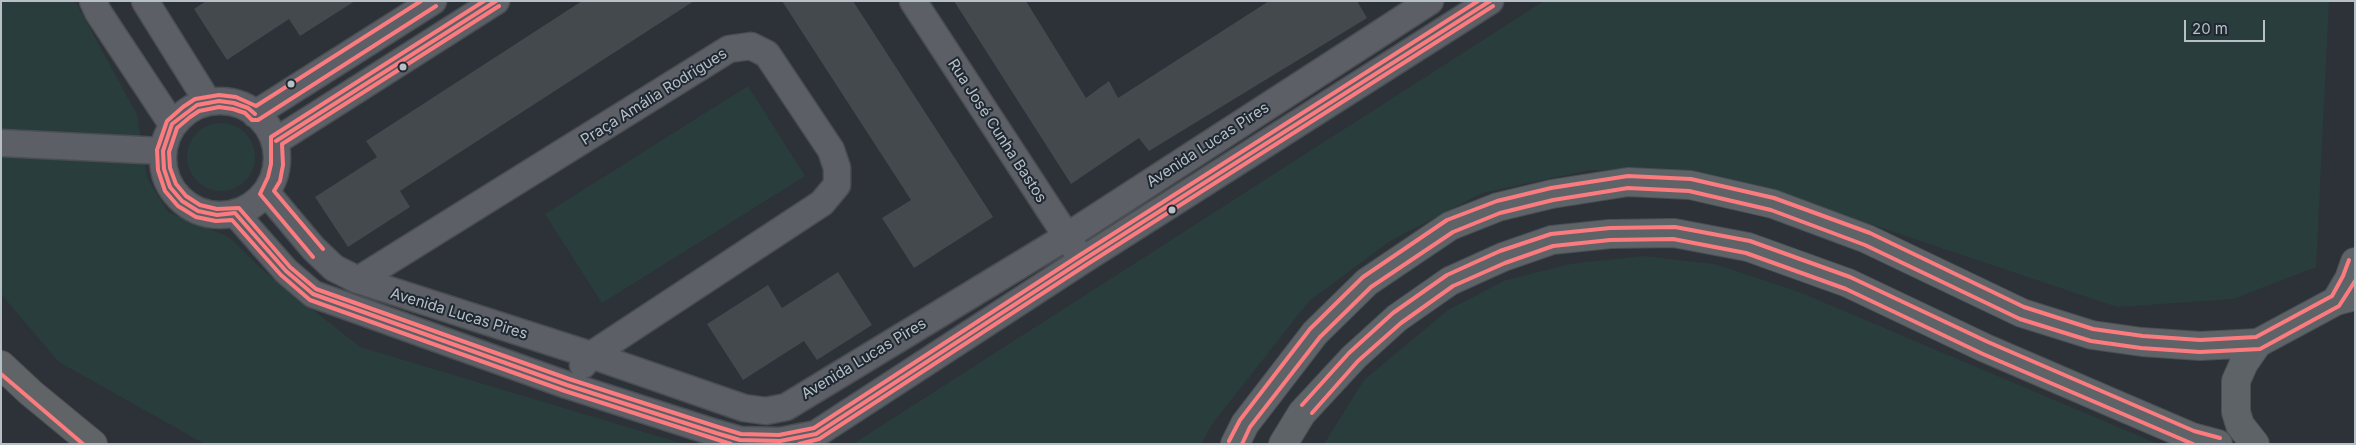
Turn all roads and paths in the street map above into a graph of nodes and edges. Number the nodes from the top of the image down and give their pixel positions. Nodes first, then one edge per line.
1 (145, 1) edge
2 (433, 1) edge
3 (496, 1) edge
4 (913, 1) edge
5 (1430, 1) edge
6 (1490, 1) edge
7 (102, 5) edge
8 (208, 102) junction
9 (256, 114) junction
10 (172, 124) junction
11 (276, 141) junction
12 (1, 143) edge
13 (163, 151) junction
14 (266, 192) junction
15 (235, 213) junction
16 (1066, 237) junction
17 (1083, 260) junction
18 (2355, 262) edge
19 (358, 280) junction
20 (2345, 299) edge
21 (2258, 343) junction
22 (591, 355) junction
23 (1, 365) edge
24 (567, 385) junction
25 (93, 444) edge
26 (1235, 444) edge
27 (1283, 444) edge
28 (2218, 444) edge
29 (2255, 444) edge

1 - 8 street
2 - 9 street
3 - 11 street
4 - 16 street, Rua José Cunha Bastos
5 - 16 street, Avenida Lucas Pires
6 - 17 street, Avenida Lucas Pires
7 - 10 street
8 - 9 street
8 - 10 street
9 - 11 street
10 - 13 street
11 - 14 street
12 - 13 street
13 - 15 street
14 - 15 street
14 - 19 street, Avenida Lucas Pires
15 - 24 street, Avenida Lucas Pires
16 - 17 street, Rua José Cunha Bastos
16 - 22 street, Avenida Lucas Pires
17 - 24 street, Avenida Lucas Pires
18 - 20 main road
19 - 22 street, Avenida Lucas Pires
19 - 22 street, Praça Amália Rodrigues
20 - 21 main road
21 - 26 main road
21 - 29 main road
22 - 24 street, Praça Amália Rodrigues
23 - 25 highway
27 - 28 main road

